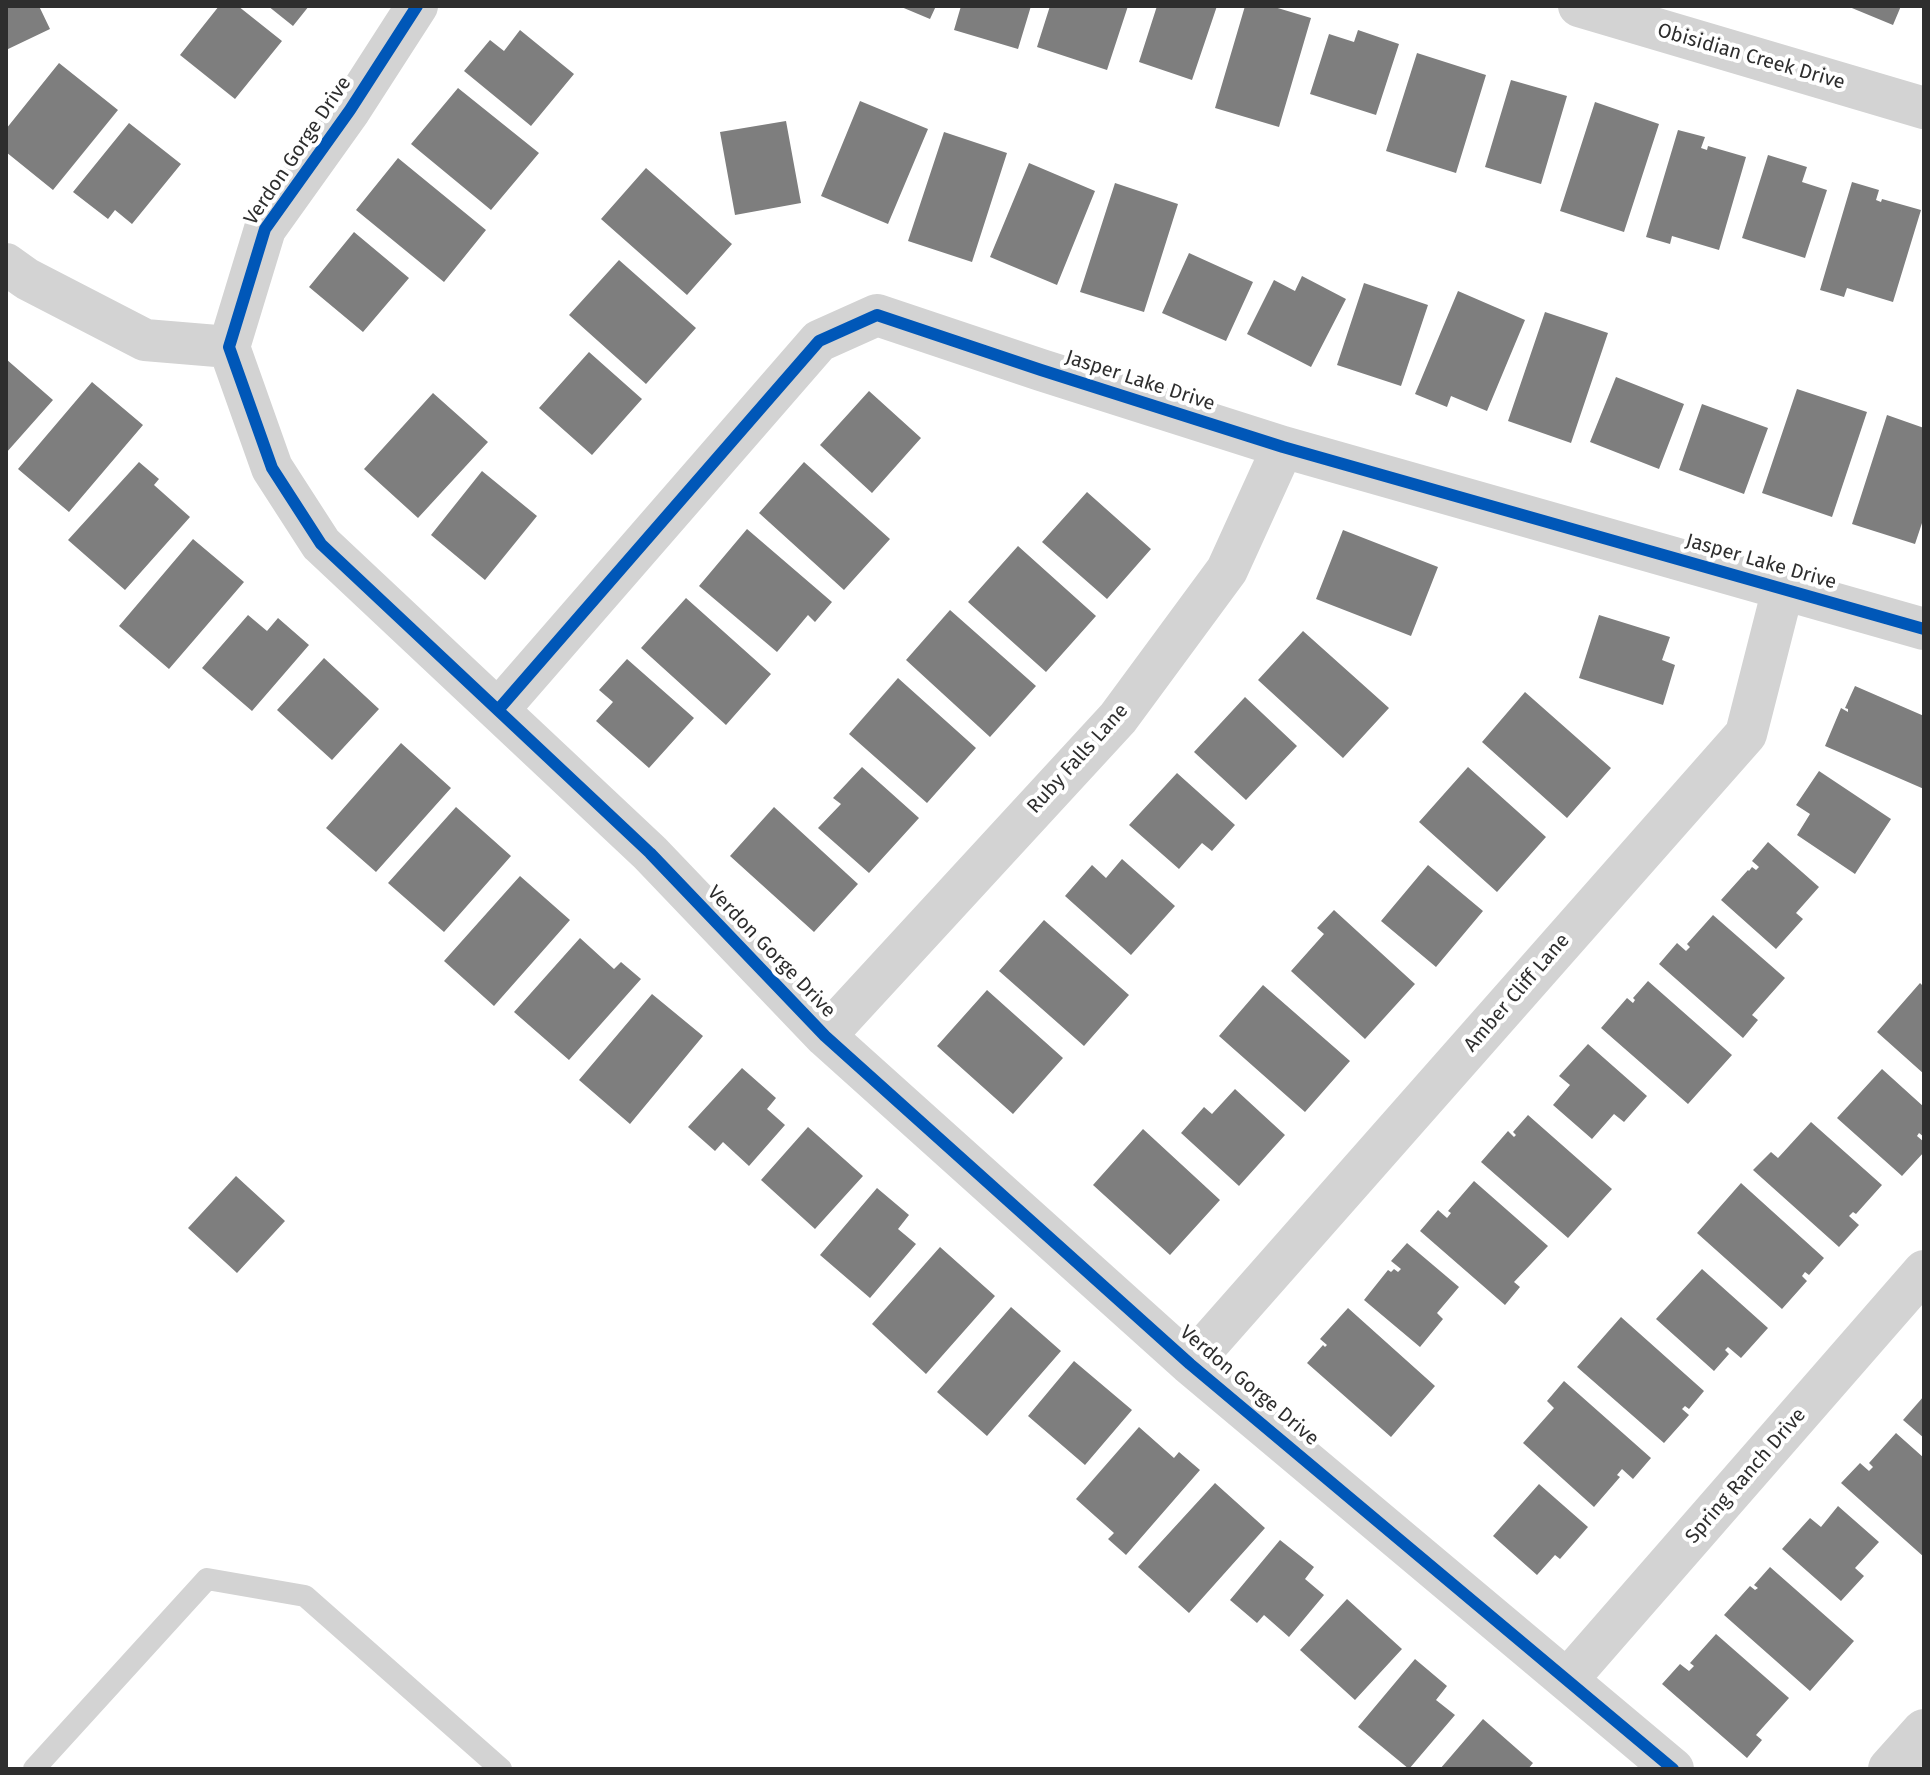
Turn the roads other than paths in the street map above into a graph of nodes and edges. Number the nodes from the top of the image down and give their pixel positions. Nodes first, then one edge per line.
1 (417, 6) edge
2 (1579, 6) edge
3 (1924, 108) edge
4 (6, 264) edge
5 (229, 347) junction
6 (1283, 447) junction
7 (1783, 589) junction
8 (1924, 629) edge
9 (498, 710) junction
10 (825, 1036) junction
11 (1924, 1271) edge
12 (1190, 1364) junction
13 (1567, 1680) junction
14 (1924, 1731) edge
15 (34, 1769) edge
16 (501, 1769) edge
17 (1673, 1769) edge
18 (1890, 1769) edge

1 - 5 street, Verdon Gorge Drive
2 - 3 street, Obisidian Creek Drive
4 - 5 street
5 - 9 street, Verdon Gorge Drive
6 - 7 street, Jasper Lake Drive
6 - 9 street, Jasper Lake Drive
6 - 10 street, Ruby Falls Lane
7 - 8 street, Jasper Lake Drive
7 - 12 street, Amber Cliff Lane
9 - 10 street, Verdon Gorge Drive
10 - 12 street, Verdon Gorge Drive
11 - 13 street, Spring Ranch Drive
12 - 13 street, Verdon Gorge Drive
13 - 17 street, Verdon Gorge Drive
14 - 18 street
15 - 16 lane

